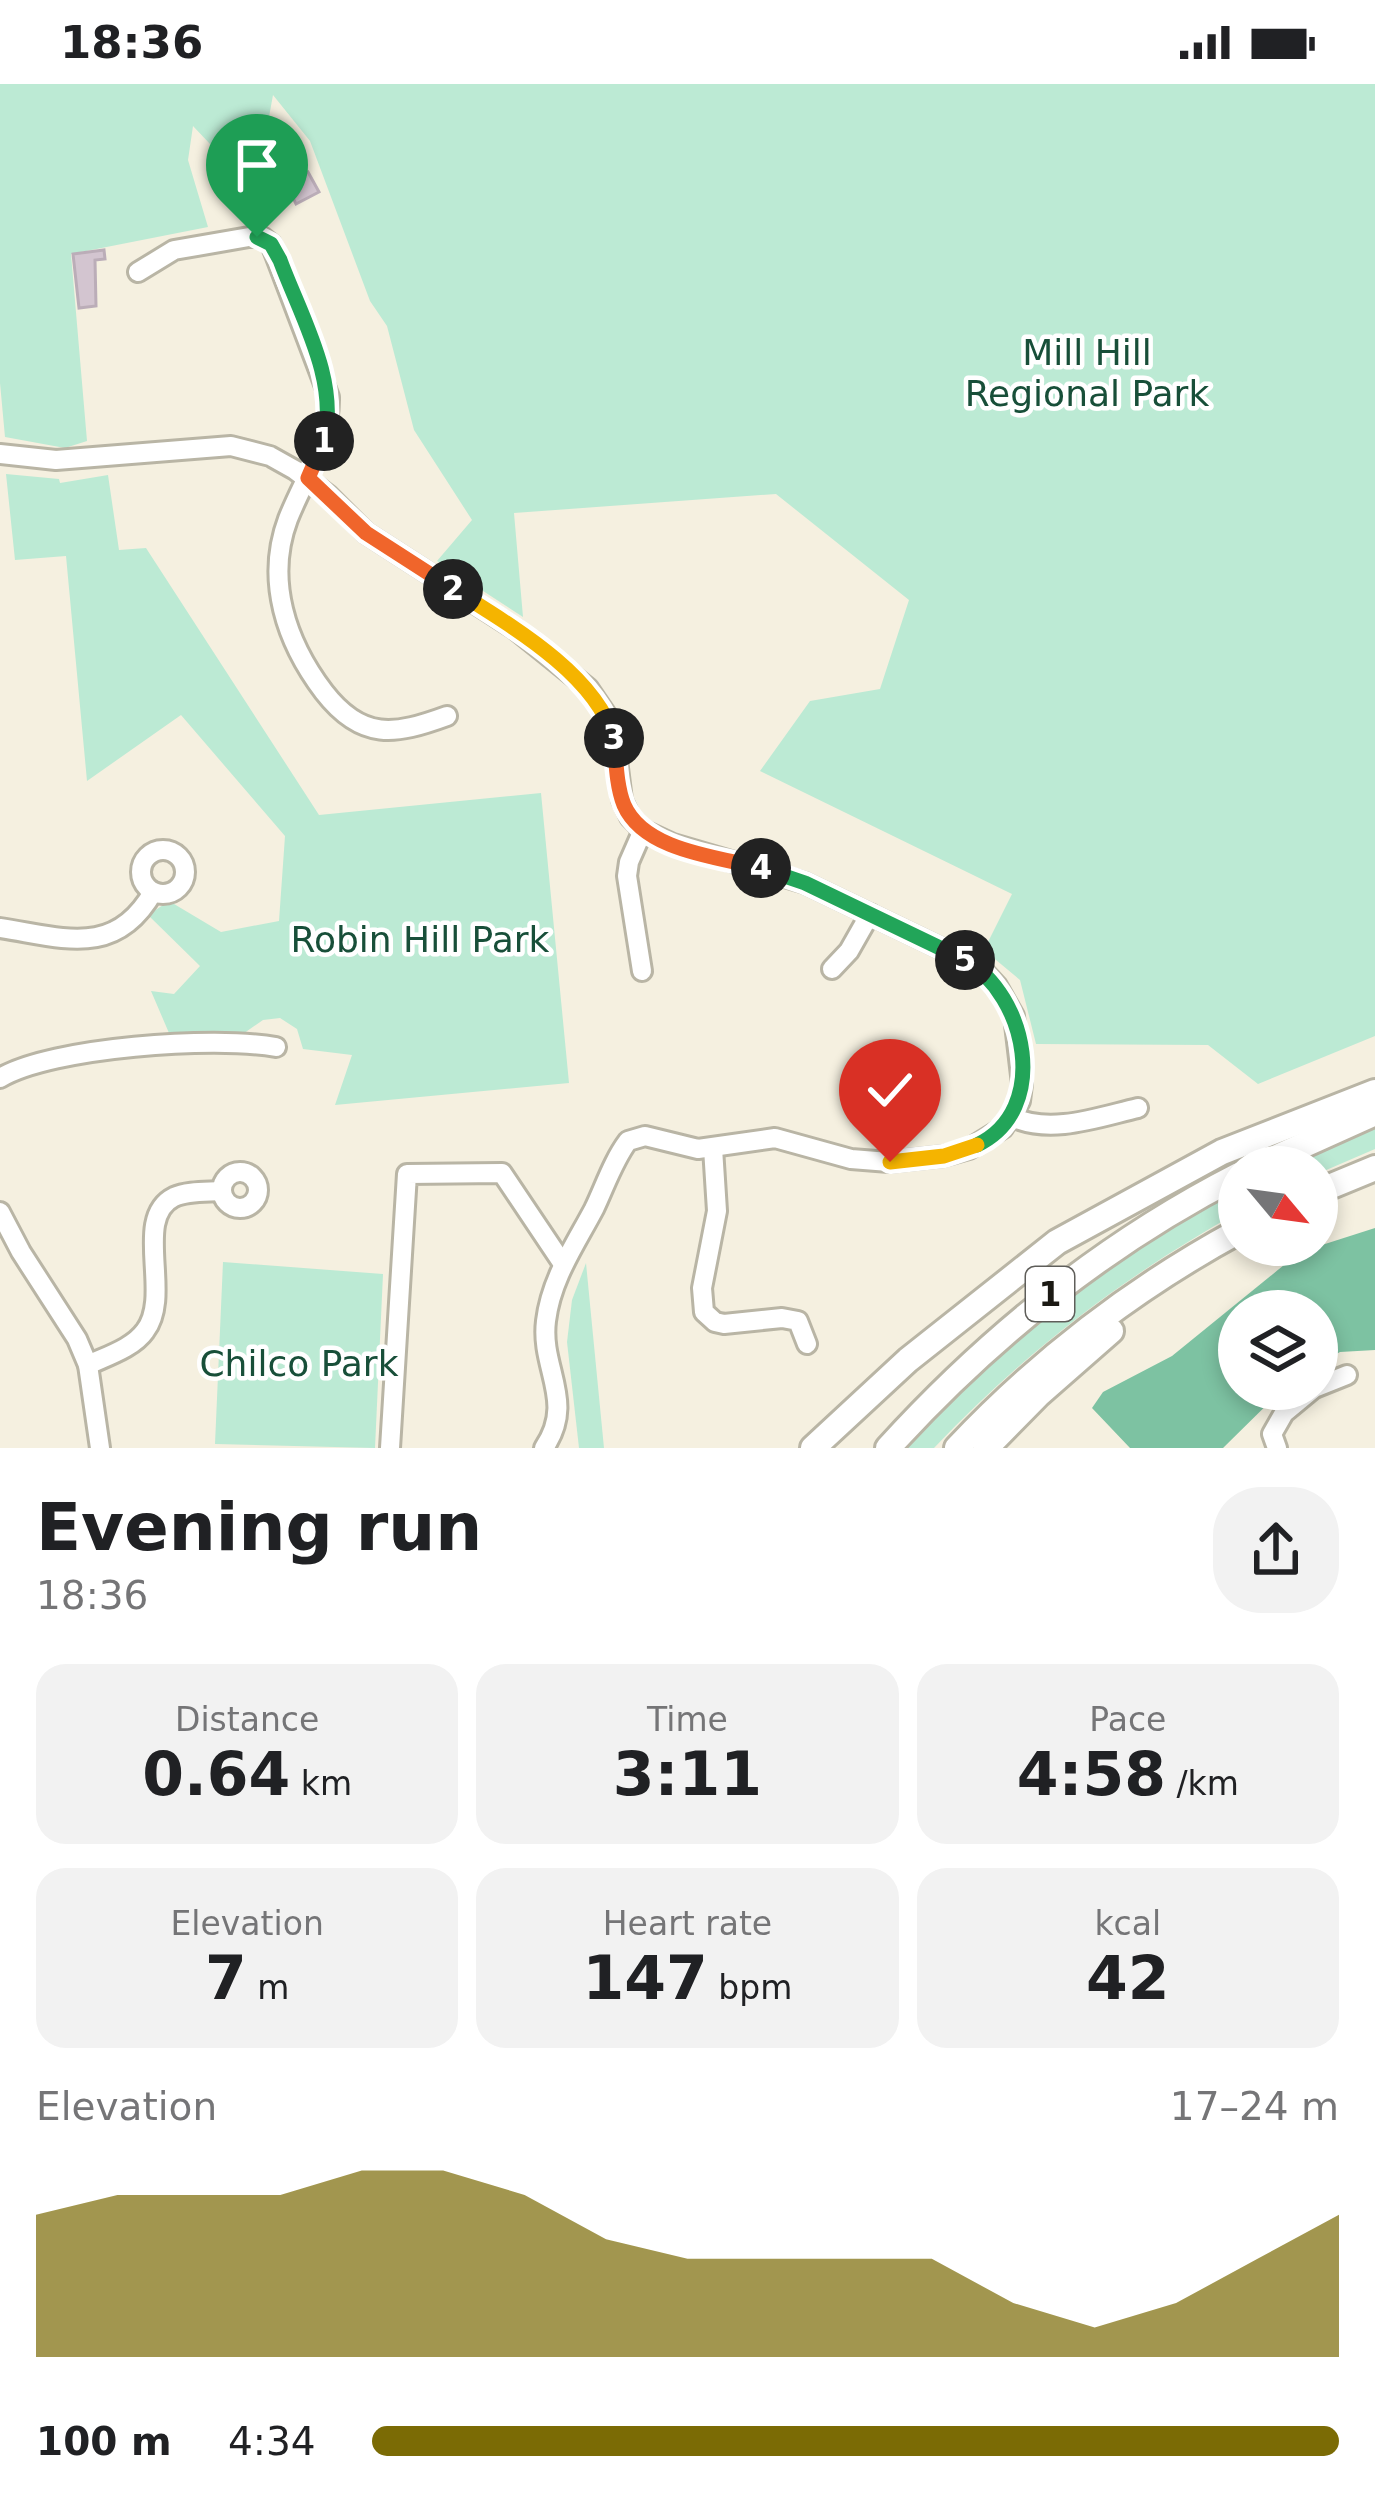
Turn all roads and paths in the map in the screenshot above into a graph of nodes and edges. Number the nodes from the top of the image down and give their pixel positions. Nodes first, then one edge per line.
1 (138, 272) dead end
2 (0, 454) edge
3 (308, 478) junction
4 (447, 716) dead end
5 (643, 830) junction
6 (153, 892) dead end
7 (870, 914) junction
8 (0, 928) edge
9 (832, 969) dead end
10 (642, 971) dead end
11 (276, 1047) dead end
12 (0, 1078) edge
13 (1375, 1093) edge
14 (1138, 1108) dead end
15 (1375, 1113) edge
16 (1012, 1117) junction
17 (1302, 1146) edge
18 (713, 1148) junction
19 (1375, 1168) edge
20 (1338, 1183) edge
21 (1218, 1187) edge
22 (221, 1191) dead end
23 (0, 1212) edge
24 (1218, 1244) edge
25 (1218, 1257) edge
26 (563, 1264) junction
27 (807, 1344) dead end
28 (88, 1365) junction
29 (1347, 1375) dead end
30 (1338, 1379) edge
31 (1288, 1410) edge
32 (100, 1448) edge
33 (390, 1448) edge
34 (544, 1448) edge
35 (812, 1448) edge
36 (888, 1448) edge
37 (957, 1448) edge
38 (986, 1448) edge
39 (1277, 1448) edge

1 - 3 street
2 - 3 street
3 - 4 street
3 - 5 street
5 - 7 street
5 - 10 street
6 - 8 street
7 - 9 street
7 - 16 street
11 - 12 street
13 - 35 highway
14 - 16 street
15 - 17 highway
16 - 18 street
18 - 26 street
18 - 27 street
19 - 20 highway
21 - 36 highway, 1
22 - 28 street
23 - 28 street
24 - 37 highway, 1
25 - 38 highway
26 - 33 street
26 - 34 street
28 - 32 street
29 - 30 street
31 - 39 street

